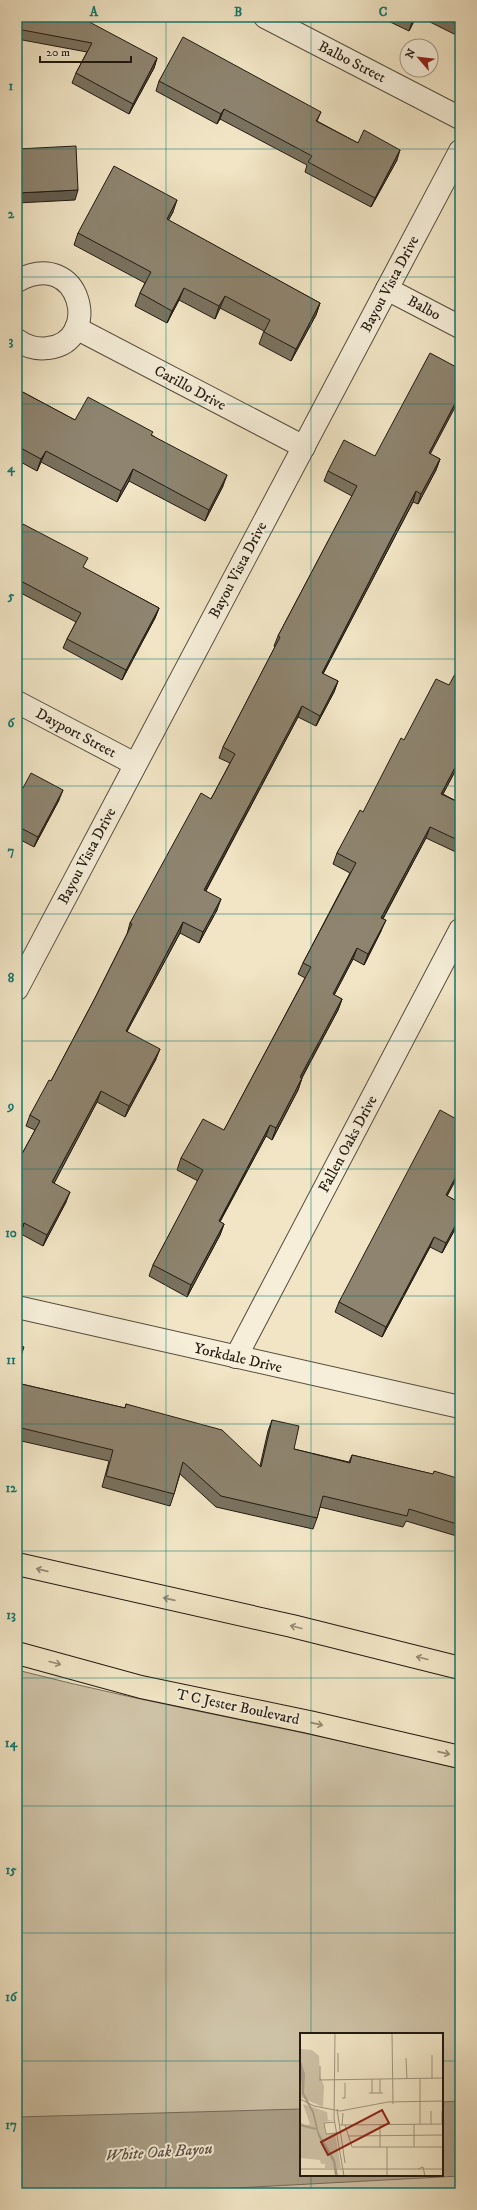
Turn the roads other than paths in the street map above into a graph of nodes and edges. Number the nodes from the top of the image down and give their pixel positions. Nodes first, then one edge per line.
1 (265, 17) edge
2 (460, 118) edge
3 (460, 151) edge
4 (17, 281) edge
5 (387, 289) junction
6 (460, 327) edge
7 (76, 328) junction
8 (17, 340) edge
9 (304, 447) junction
10 (17, 702) edge
11 (136, 764) junction
12 (460, 930) edge
13 (17, 989) edge
14 (17, 1307) edge
15 (236, 1357) junction
16 (460, 1407) edge
17 (17, 1564) edge
18 (17, 1653) edge
19 (460, 1668) edge
20 (460, 1757) edge

1 - 2 street, Balbo Street
3 - 5 street, Bayou Vista Drive
4 - 7 street
5 - 6 street, Balbo
5 - 9 street, Bayou Vista Drive
7 - 8 street
7 - 9 street, Carillo Drive
9 - 11 street, Bayou Vista Drive
10 - 11 street, Dayport Street
11 - 13 street, Bayou Vista Drive
12 - 15 street, Fallen Oaks Drive
14 - 15 street, Yorkdale Drive
15 - 16 street, Yorkdale Drive
19 -> 17 main road
18 -> 20 main road, T C Jester Boulevard

